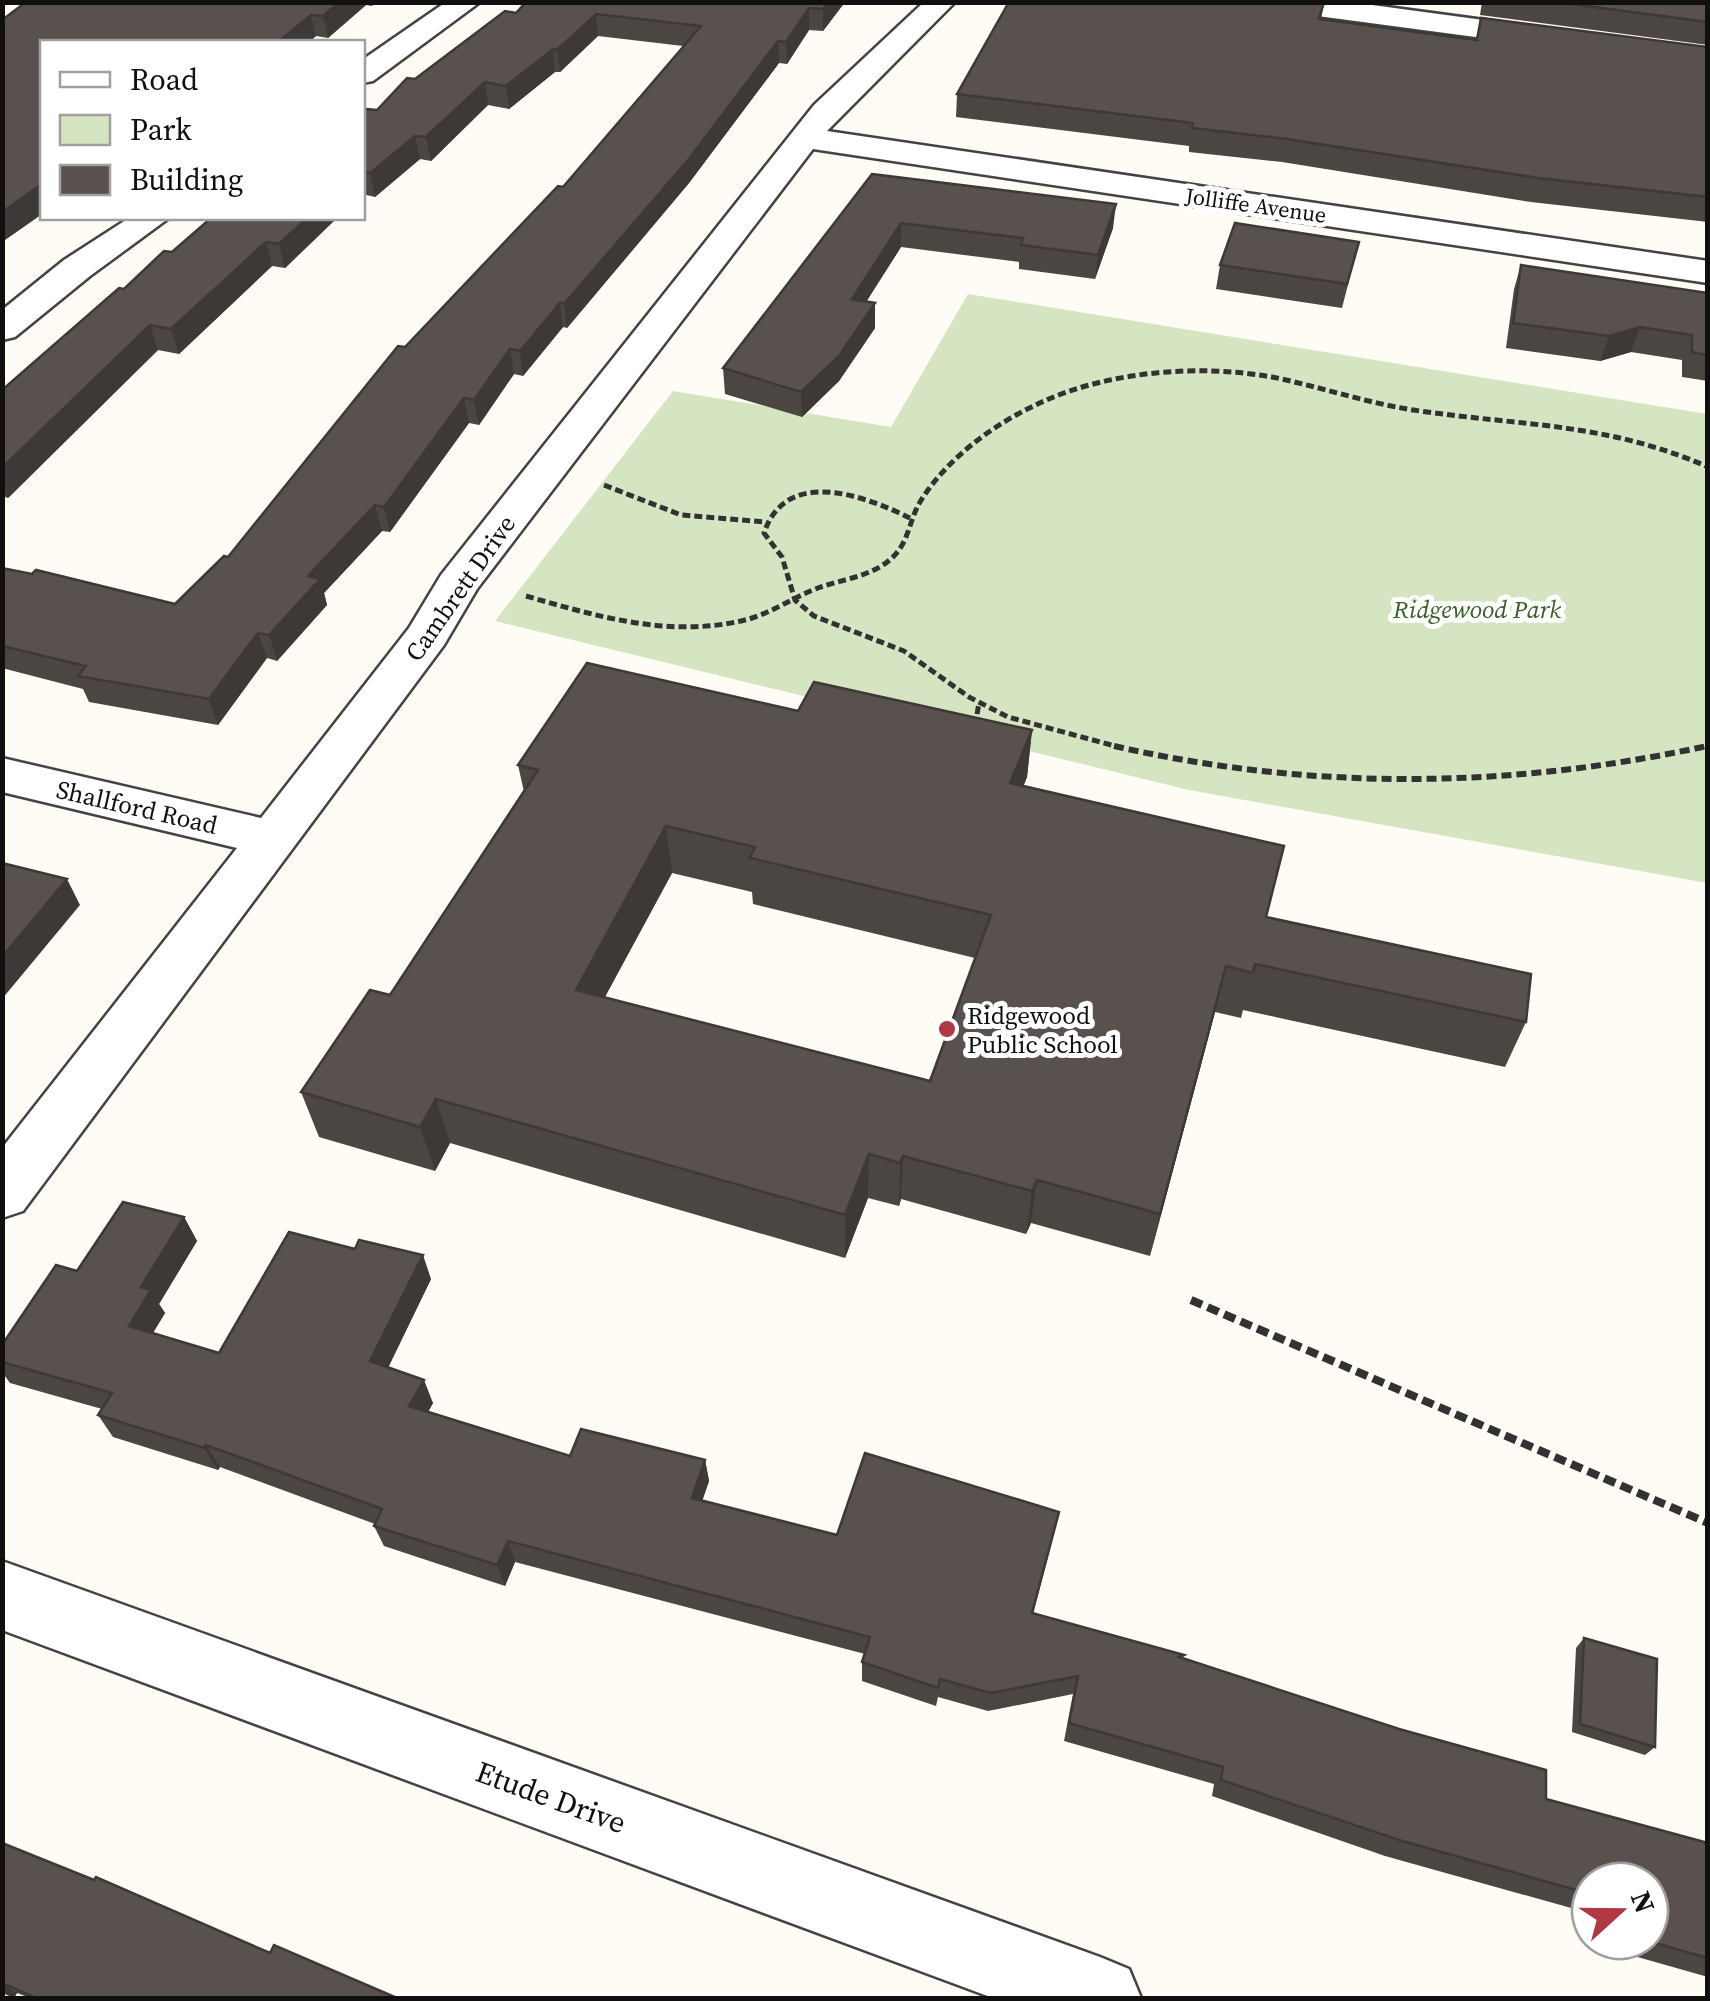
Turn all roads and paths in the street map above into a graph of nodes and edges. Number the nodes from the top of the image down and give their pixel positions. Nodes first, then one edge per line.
1 (466, 2) edge
2 (941, 2) edge
3 (1280, 2) edge
4 (1397, 10) edge
5 (1571, 40) edge
6 (365, 72) edge
7 (805, 138) junction
8 (149, 220) edge
9 (1708, 272) edge
10 (2, 329) edge
11 (1708, 467) edge
12 (604, 485) dead end
13 (910, 518) junction
14 (766, 522) junction
15 (526, 596) dead end
16 (795, 600) junction
17 (980, 703) junction
18 (972, 737) edge
19 (1708, 746) edge
20 (2, 775) edge
21 (272, 839) junction
22 (2, 1193) edge
23 (1191, 1300) dead end
24 (1708, 1523) edge
25 (2, 1594) edge
26 (1100, 1998) edge

1 - 6 street
2 - 7 street, Cambrett Drive
3 - 4 street
4 - 5 street
7 - 9 street, Jolliffe Avenue
7 - 21 street, Cambrett Drive
8 - 10 street
11 - 13 path
12 - 14 path
13 - 14 path
13 - 16 path
14 - 16 path
15 - 16 path
16 - 17 path
17 - 18 path
17 - 19 path
20 - 21 street, Shallford Road
21 - 22 street, Cambrett Drive
23 - 24 path
25 - 26 street, Etude Drive

